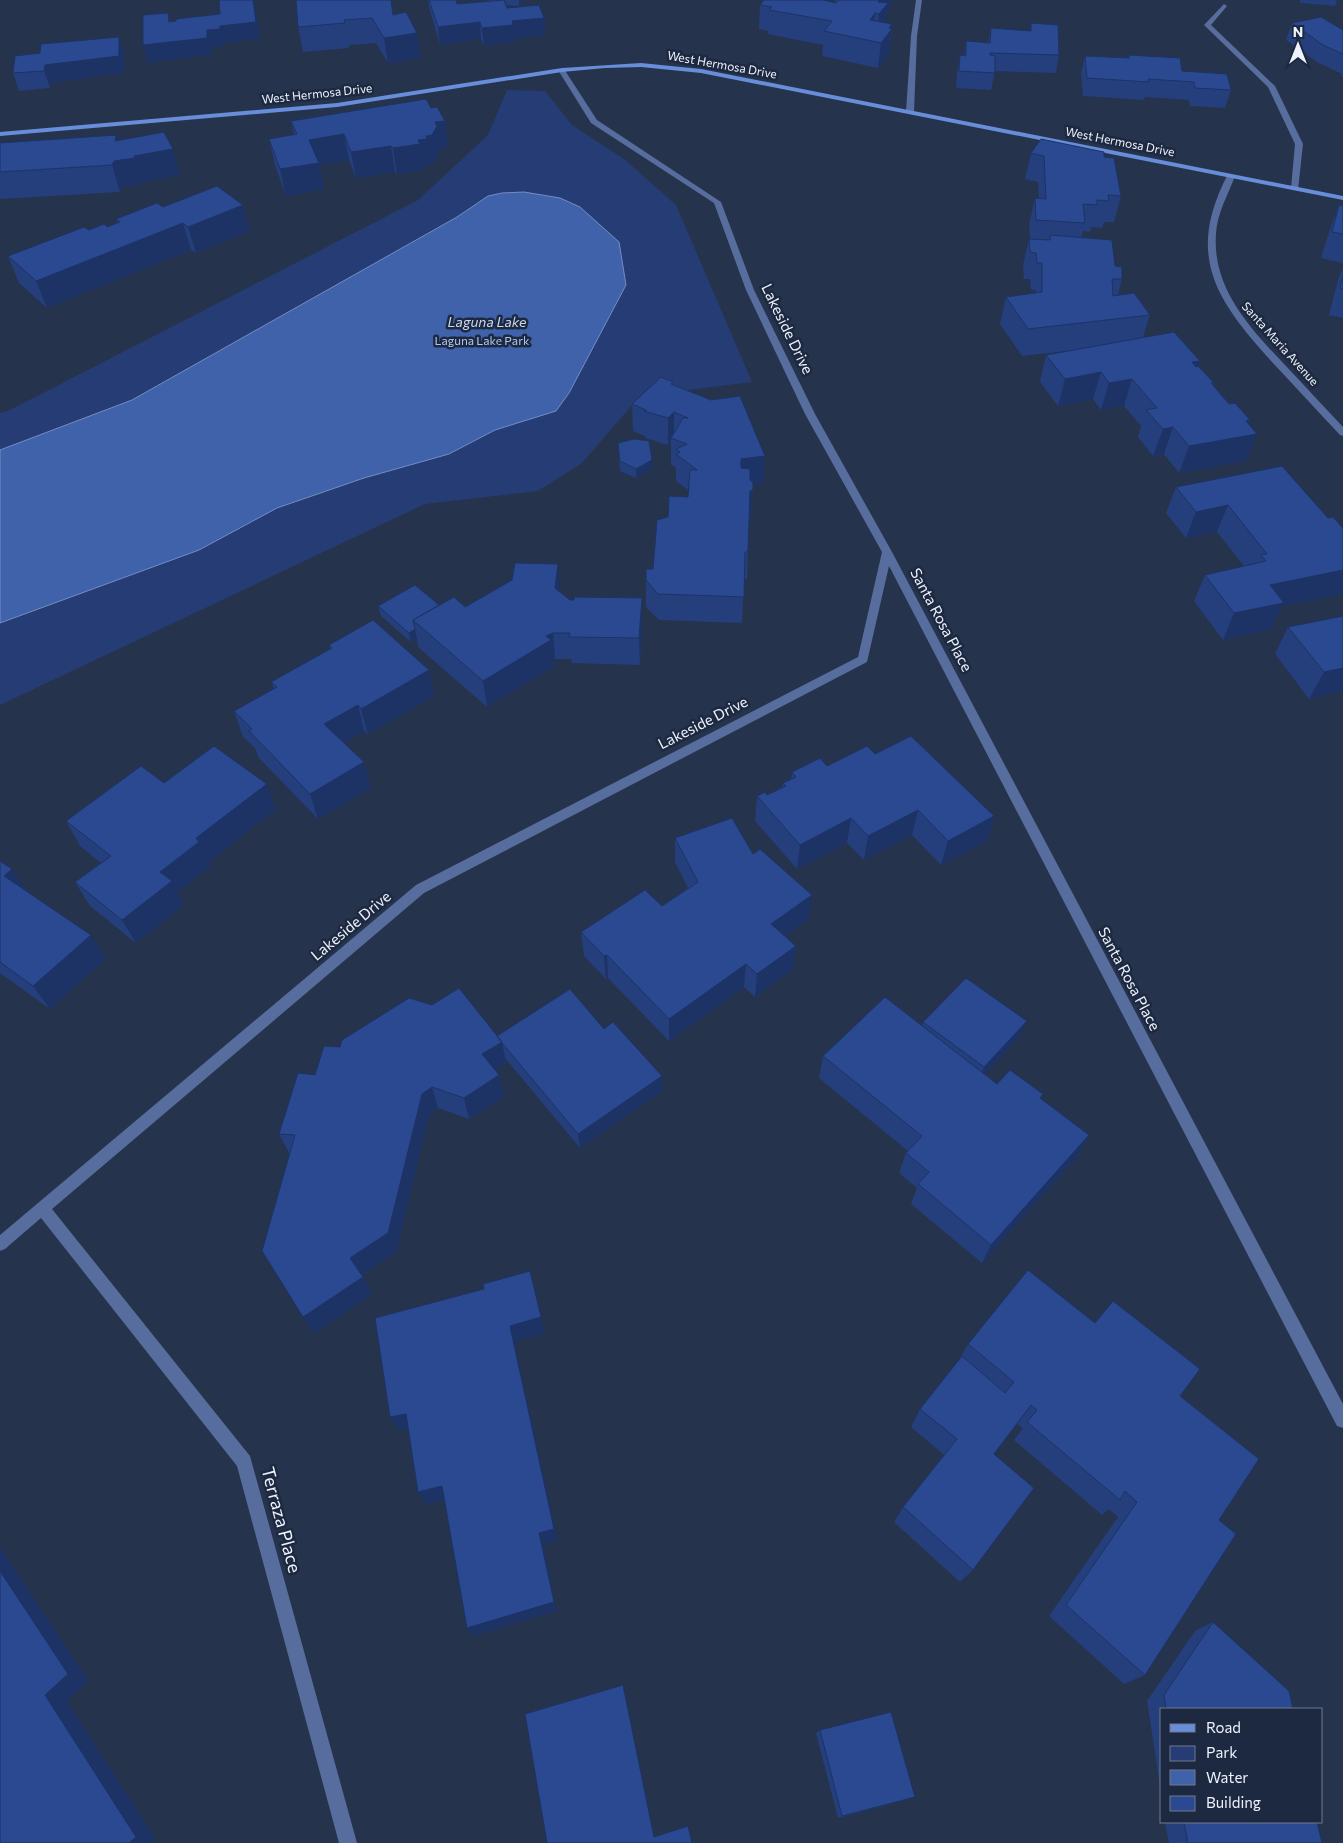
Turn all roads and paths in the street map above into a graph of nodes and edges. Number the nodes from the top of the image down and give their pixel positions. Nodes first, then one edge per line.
1 (919, 0) edge
2 (1224, 6) dead end
3 (562, 70) junction
4 (910, 112) junction
5 (0, 134) edge
6 (1231, 176) junction
7 (1295, 188) junction
8 (1343, 198) edge
9 (1343, 433) edge
10 (887, 552) junction
11 (43, 1209) junction
12 (0, 1244) edge
13 (1343, 1420) edge
14 (348, 1843) edge

1 - 4 street
2 - 7 street
3 - 4 street, West Hermosa Drive
3 - 5 street, West Hermosa Drive
3 - 10 street, Lakeside Drive
4 - 6 street, West Hermosa Drive
6 - 7 street, West Hermosa Drive
6 - 9 street, Santa Maria Avenue
7 - 8 street, West Hermosa Drive
10 - 11 street, Lakeside Drive
10 - 13 street, Santa Rosa Place
11 - 12 street, Lakeside Drive
11 - 14 street, Terraza Place

